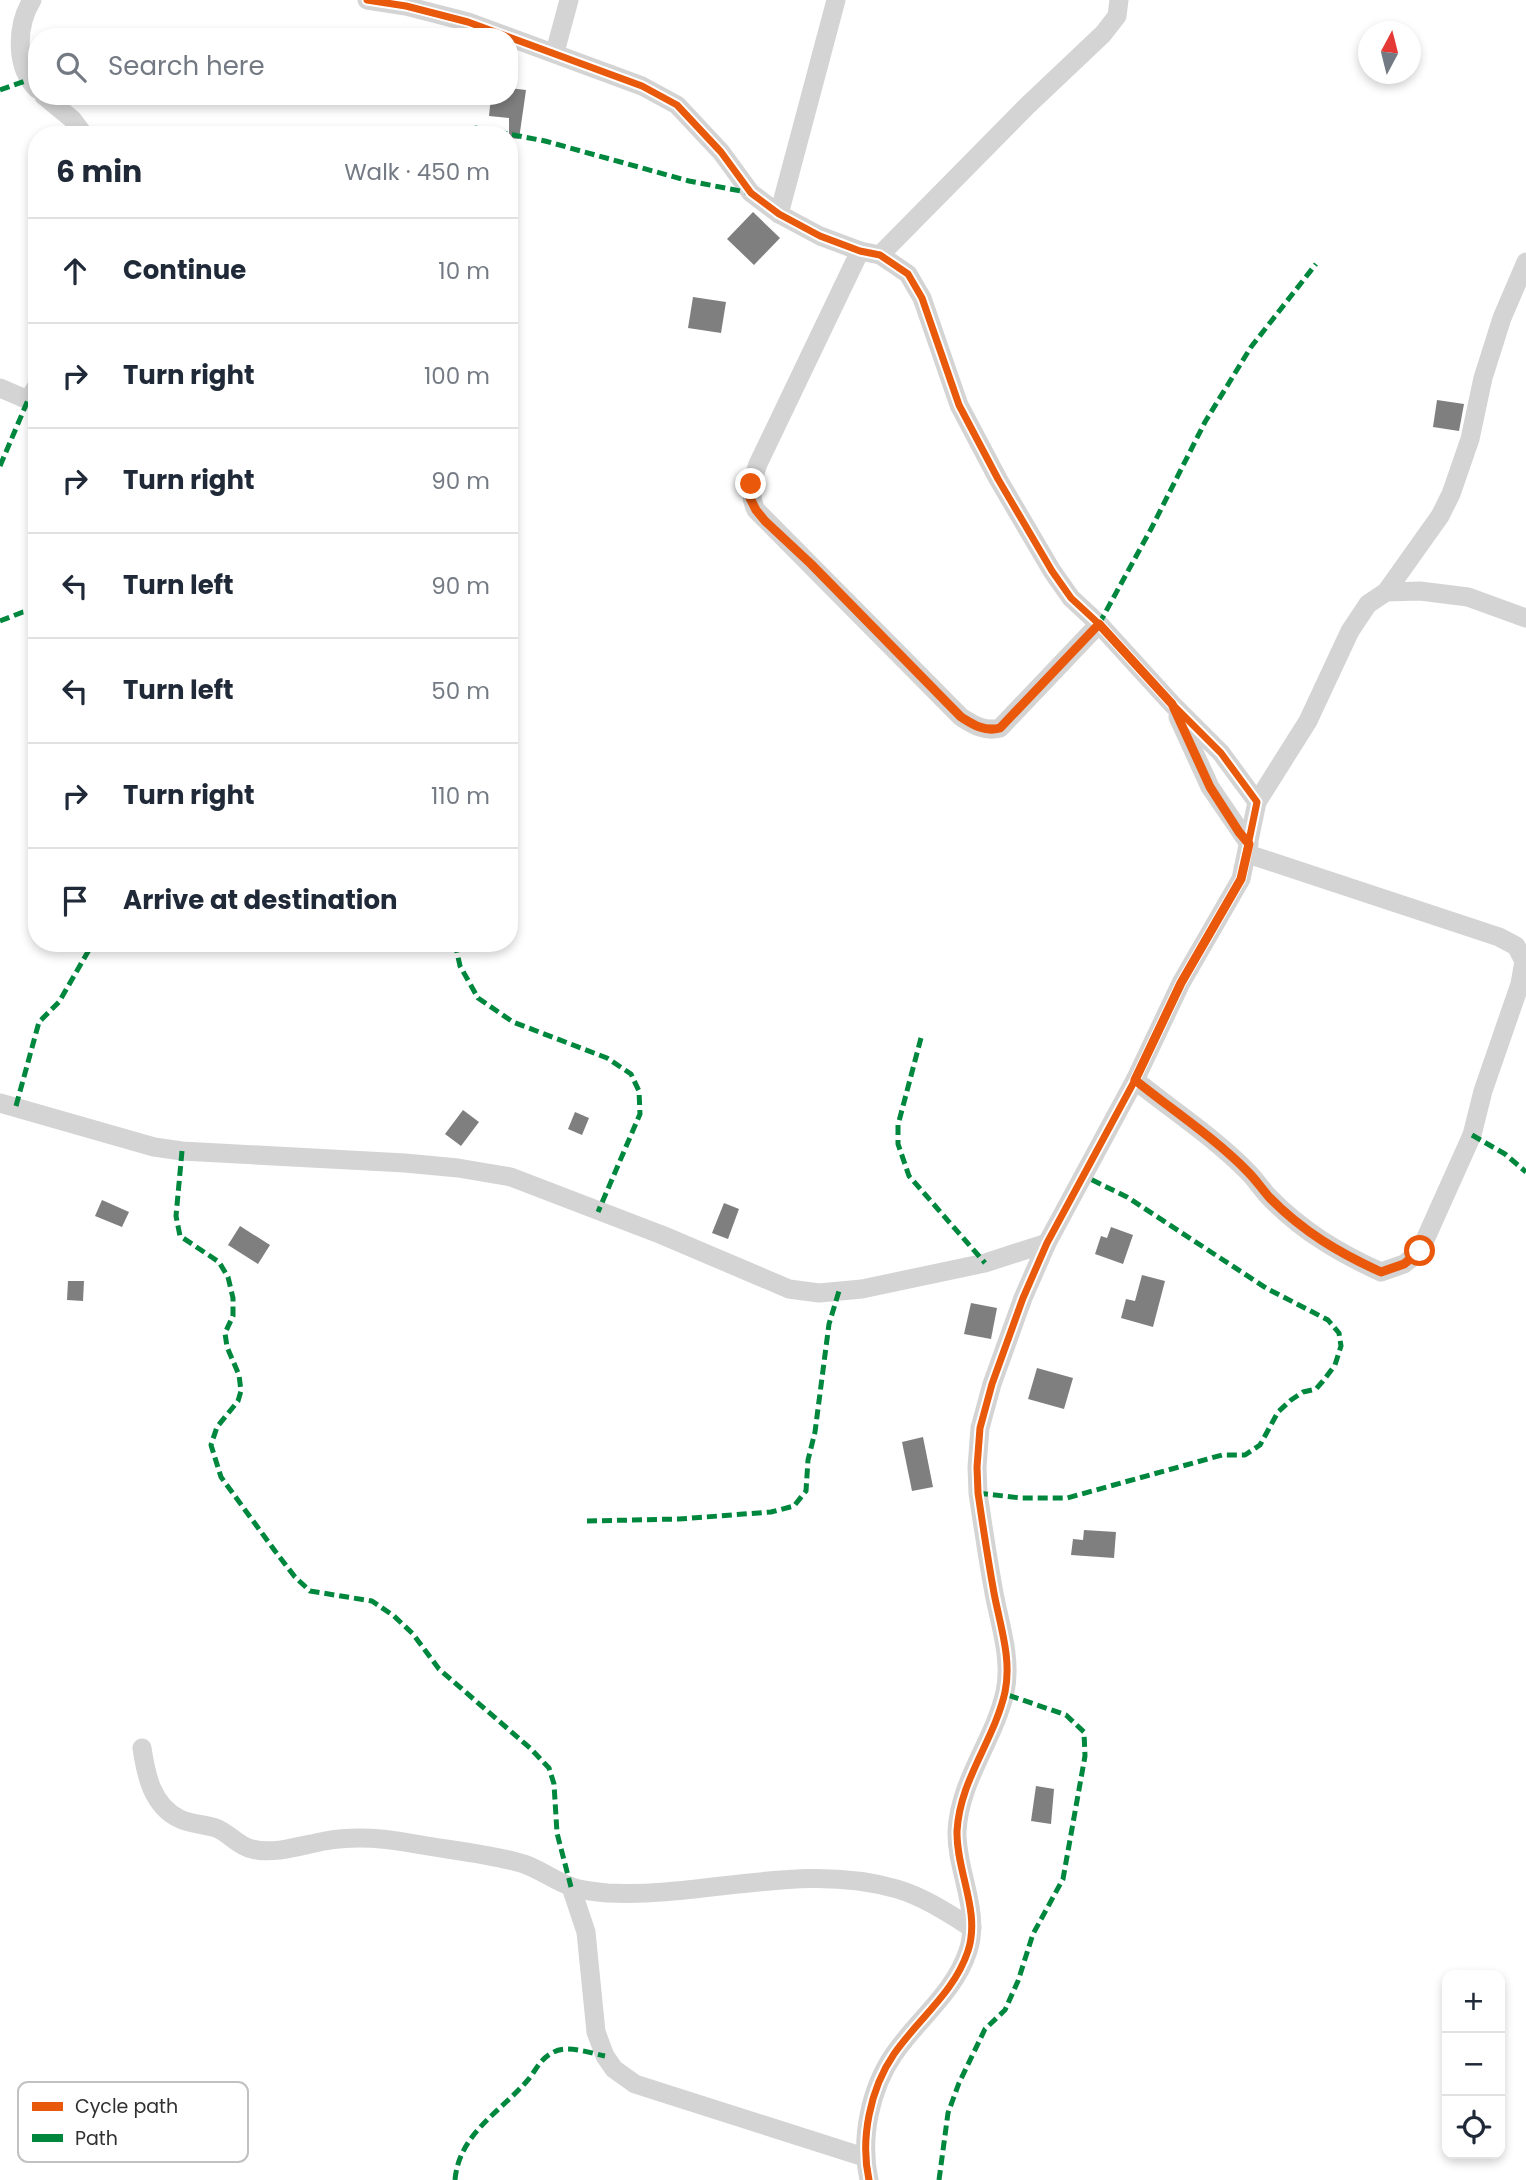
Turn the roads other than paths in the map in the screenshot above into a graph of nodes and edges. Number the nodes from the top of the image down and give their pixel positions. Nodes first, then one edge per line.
1 (32, 0) edge
2 (367, 0) edge
3 (569, 0) edge
4 (836, 0) edge
5 (1119, 0) edge
6 (485, 28) edge
7 (518, 39) edge
8 (555, 52) junction
9 (28, 80) edge
10 (55, 105) edge
11 (77, 126) edge
12 (779, 214) junction
13 (860, 251) junction
14 (880, 256) junction
15 (1526, 262) edge
16 (0, 388) edge
17 (28, 400) edge
18 (1386, 592) junction
19 (1526, 618) edge
20 (1099, 624) junction
21 (1172, 704) junction
22 (1257, 802) junction
23 (1248, 849) junction
24 (1135, 1080) junction
25 (0, 1103) edge
26 (1047, 1243) junction
27 (142, 1748) dead end
28 (570, 1887) junction
29 (972, 1928) junction
30 (864, 2157) junction
31 (869, 2180) edge

1 - 9 street
2 - 6 street
3 - 8 street
4 - 12 street
5 - 14 street
7 - 8 street
8 - 12 street
10 - 11 street
12 - 13 street
13 - 14 street
13 - 20 street
14 - 20 street
15 - 18 street
16 - 17 street
18 - 19 street
18 - 22 street
20 - 21 street
21 - 22 street
21 - 23 street
22 - 23 street
23 - 24 street
23 - 24 street
24 - 26 street
25 - 26 street
26 - 29 street
27 - 28 street
28 - 29 street
28 - 30 street
29 - 30 street
30 - 31 street

